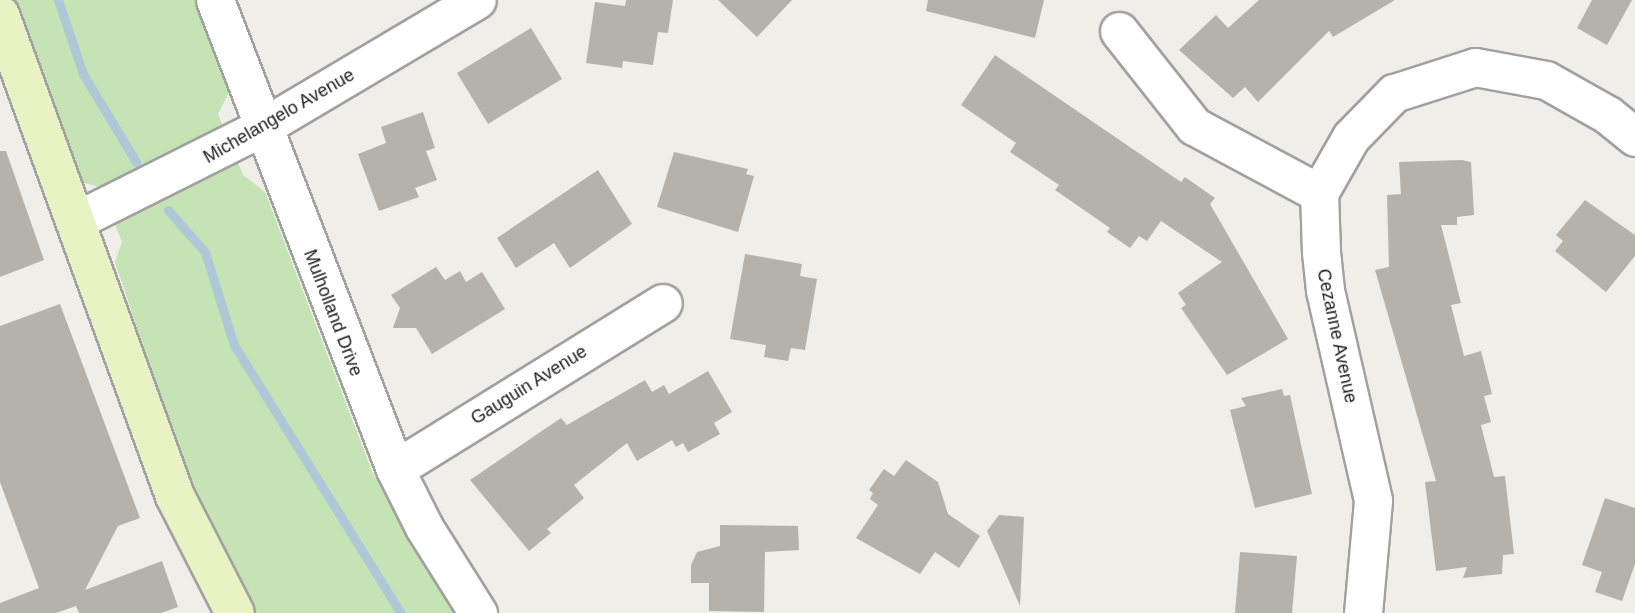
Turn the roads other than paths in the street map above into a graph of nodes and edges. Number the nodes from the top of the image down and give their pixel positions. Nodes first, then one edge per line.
1 (215, 0) edge
2 (477, 0) edge
3 (0, 15) edge
4 (1119, 31) dead end
5 (261, 128) junction
6 (1635, 137) edge
7 (1319, 193) junction
8 (75, 221) junction
9 (663, 303) dead end
10 (395, 469) junction
11 (235, 613) edge
12 (478, 613) edge
13 (1363, 613) edge

1 - 5 street, Mulholland Drive
2 - 5 street, Michelangelo Avenue
3 - 8 main road
4 - 7 street
5 - 8 street, Michelangelo Avenue
5 - 10 street, Mulholland Drive
6 - 7 street
7 - 13 street, Cezanne Avenue
8 - 11 main road
9 - 10 street, Gauguin Avenue
10 - 12 street, Mulholland Drive

